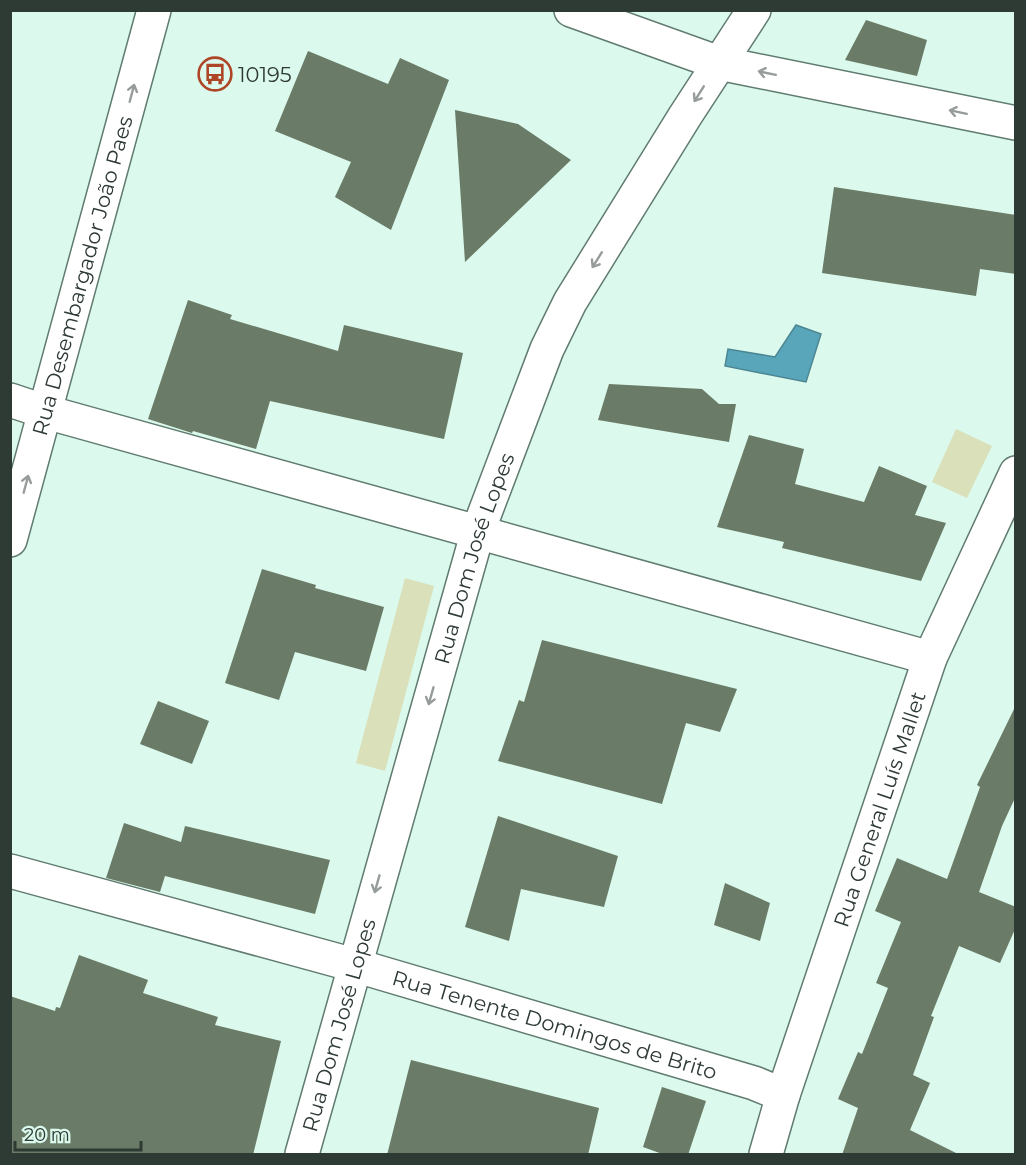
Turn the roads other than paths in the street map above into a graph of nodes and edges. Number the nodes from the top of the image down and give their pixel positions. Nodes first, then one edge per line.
1 (154, 10) edge
2 (571, 10) edge
3 (754, 10) edge
4 (719, 63) junction
5 (1016, 123) edge
6 (10, 400) edge
7 (46, 412) junction
8 (1016, 473) edge
9 (478, 531) junction
10 (10, 540) edge
11 (930, 658) junction
12 (10, 871) edge
13 (354, 965) junction
14 (783, 1095) junction
15 (302, 1155) edge
16 (766, 1155) edge

7 -> 1 street, Rua Desembargador João Paes
2 - 4 street
3 - 4 street, Rua Dom José Lopes
5 -> 4 street
4 -> 9 street, Rua Dom José Lopes
6 - 7 street
7 - 9 street
10 -> 7 street, Rua Desembargador João Paes
8 - 11 street, Rua General Luís Mallet
9 - 11 street
9 -> 13 street, Rua Dom José Lopes
11 - 14 street, Rua General Luís Mallet
12 - 13 street, Rua Tenente Domingos de Brito
13 - 14 street, Rua Tenente Domingos de Brito
13 - 15 street, Rua Dom José Lopes
14 - 16 street, Rua General Luís Mallet

